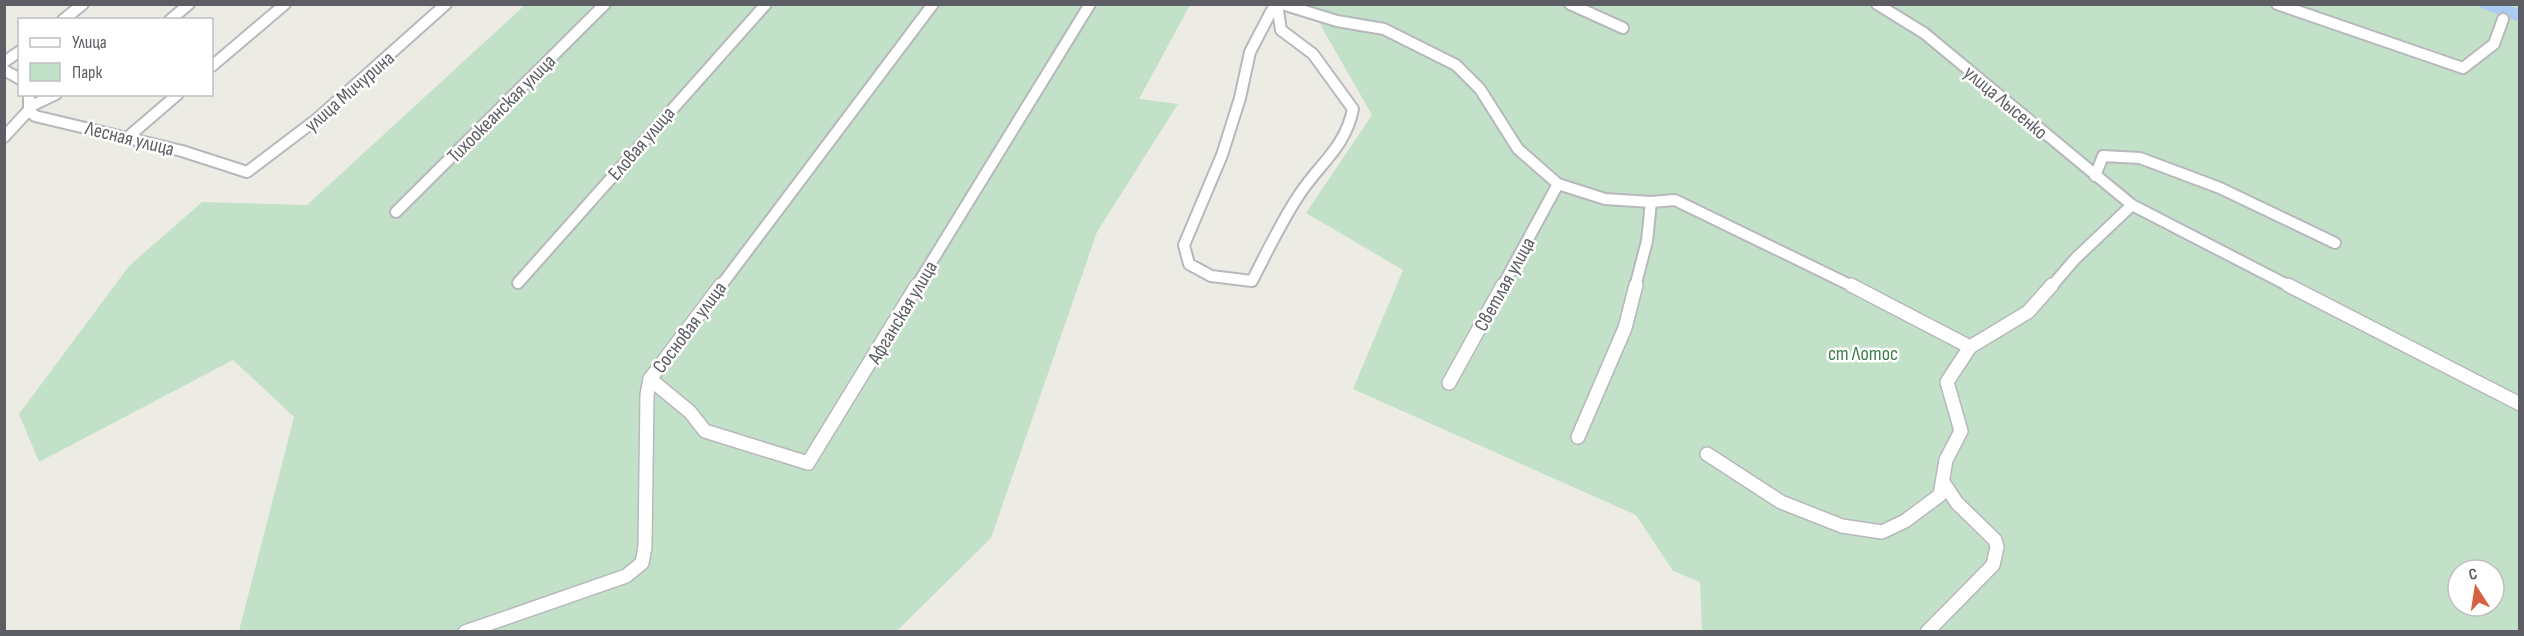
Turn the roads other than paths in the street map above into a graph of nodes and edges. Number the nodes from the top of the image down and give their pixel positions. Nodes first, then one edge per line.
1 (83, 4) edge
2 (189, 4) edge
3 (285, 4) edge
4 (446, 4) edge
5 (605, 4) edge
6 (766, 4) edge
7 (933, 4) edge
8 (1090, 4) edge
9 (1276, 4) edge
10 (1282, 4) edge
11 (1570, 4) edge
12 (1877, 4) edge
13 (2277, 4) edge
14 (66, 18) edge
15 (172, 18) edge
16 (2503, 19) dead end
17 (1623, 28) dead end
18 (18, 52) edge
19 (4, 62) edge
20 (213, 65) edge
21 (4, 70) edge
22 (18, 78) edge
23 (29, 96) edge
24 (52, 96) edge
25 (176, 96) edge
26 (29, 109) junction
27 (4, 137) edge
28 (128, 137) junction
29 (247, 172) joint
30 (2095, 176) junction
31 (1558, 184) junction
32 (1651, 202) junction
33 (2132, 205) junction
34 (396, 212) dead end
35 (2336, 243) dead end
36 (518, 283) dead end
37 (1970, 347) junction
38 (650, 380) junction
39 (1449, 383) dead end
40 (2520, 404) edge
41 (1578, 437) dead end
42 (1707, 454) dead end
43 (1943, 483) junction
44 (465, 632) edge
45 (1927, 632) edge

1 - 14 street
2 - 15 street
3 - 20 street
4 - 29 street, улица Мичурина
5 - 34 street, Тихоокеанская улица
6 - 36 street, Еловая улица
7 - 38 street, Сосновая улица
8 - 38 street, Афганская улица
9 - 9 street
10 - 31 street
11 - 17 street
12 - 30 street, улица Лысенко
13 - 16 street
18 - 19 street
21 - 22 street
23 - 26 street
24 - 26 street
25 - 28 street
26 - 27 street
26 - 28 street, Лесная улица
28 - 29 street, Лесная улица
30 - 33 street, улица Лысенко
30 - 35 street
31 - 32 street
31 - 39 street, Светлая улица
32 - 37 street
32 - 41 street
33 - 37 street
33 - 40 street, улица Лысенко
37 - 43 street
38 - 44 street, Сосновая улица
42 - 43 street
43 - 45 street

